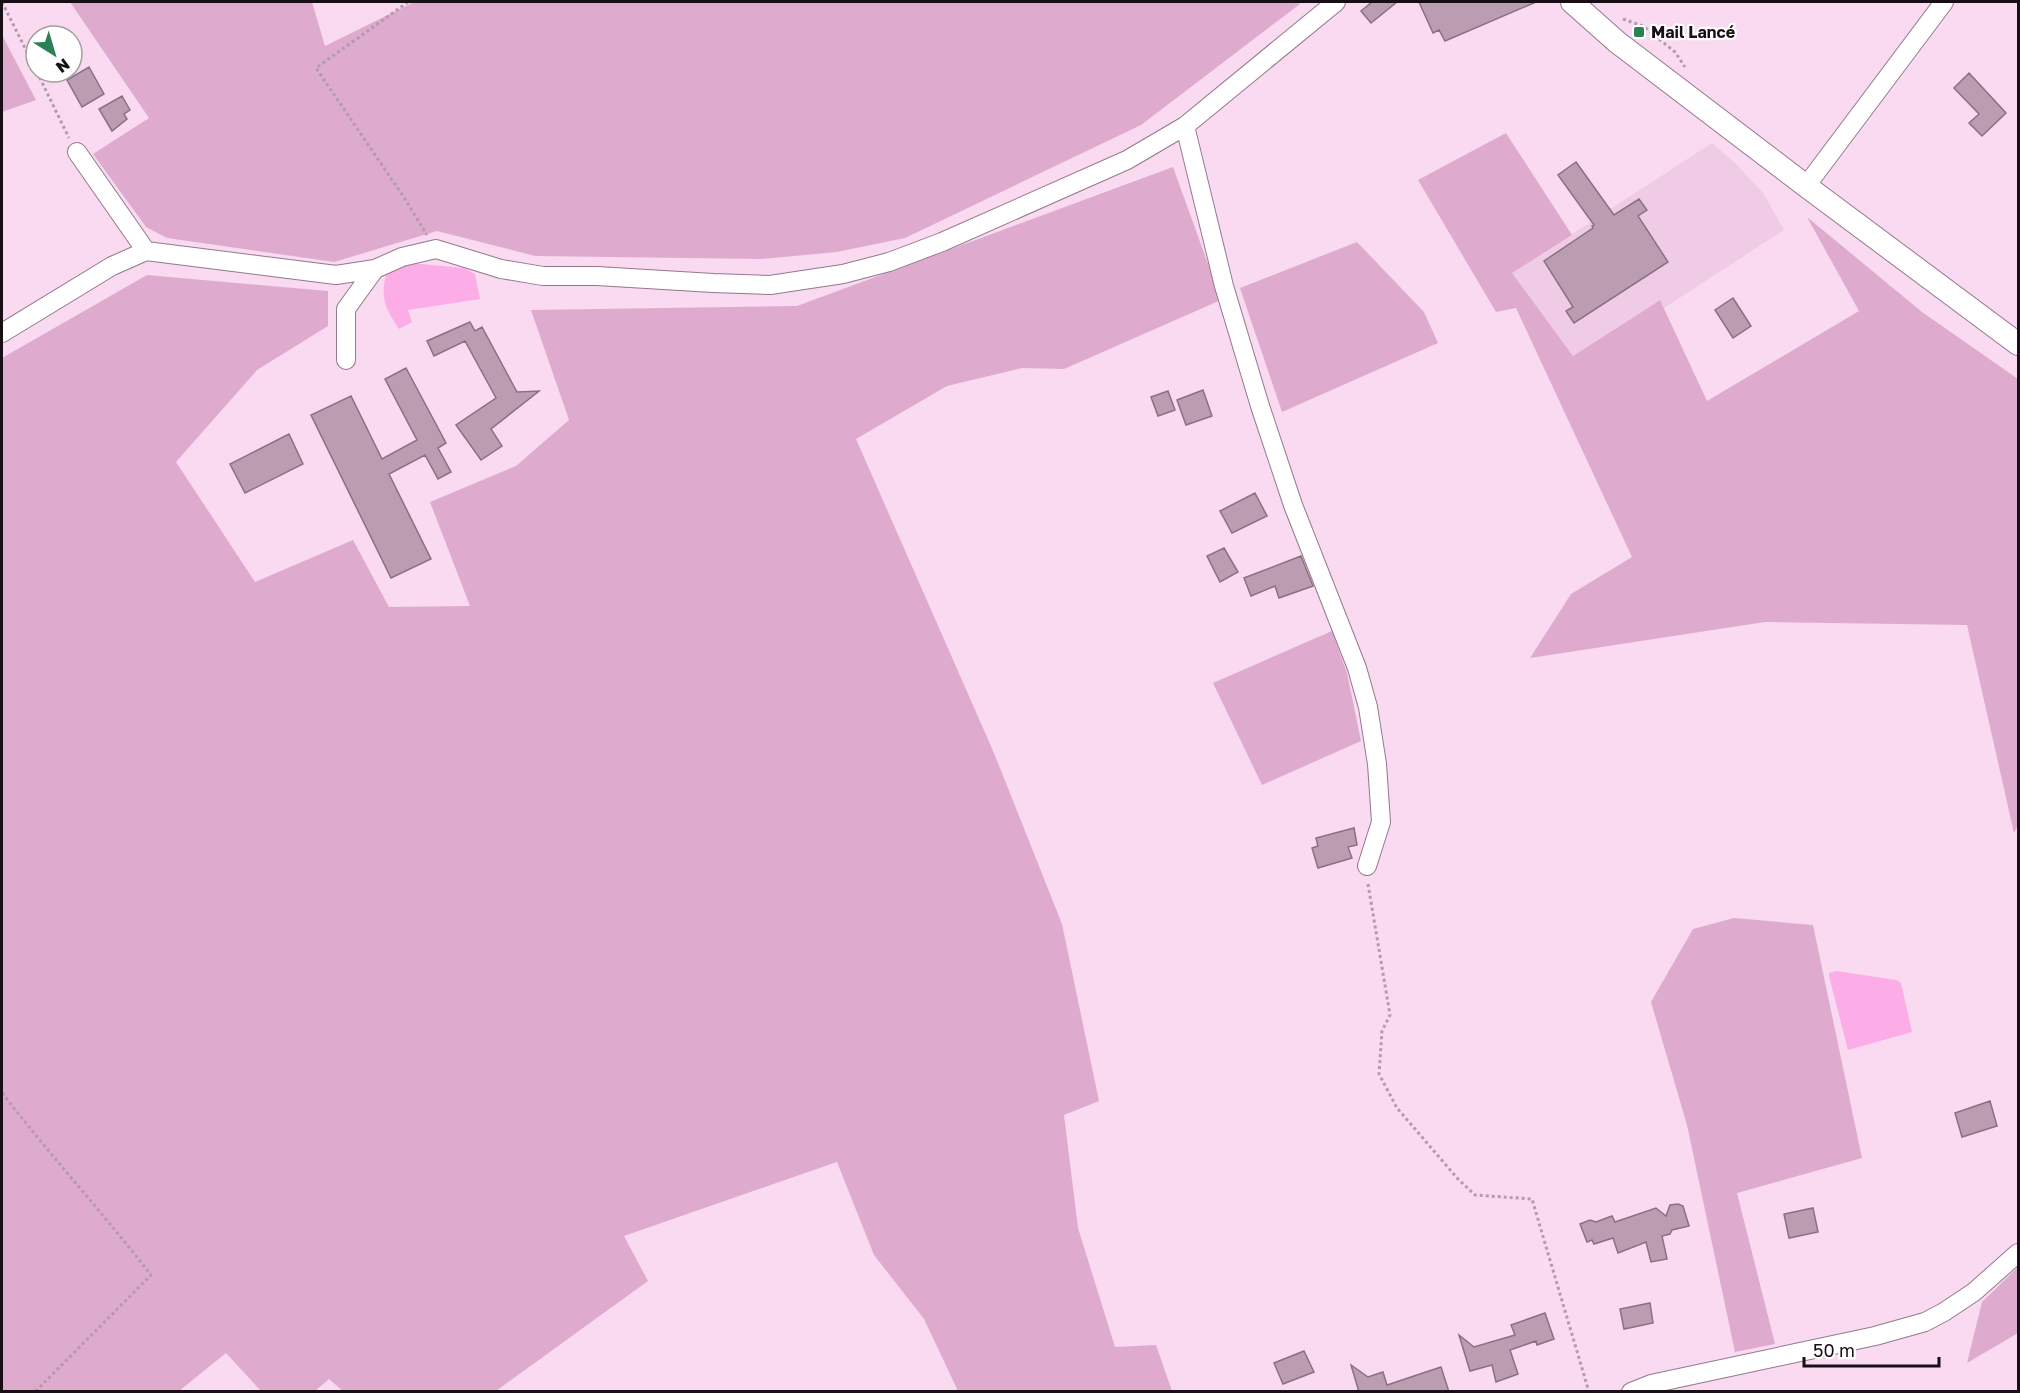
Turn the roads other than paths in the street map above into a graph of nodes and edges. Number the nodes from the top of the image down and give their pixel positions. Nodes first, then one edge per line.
1 (1336, 2) edge
2 (1572, 2) edge
3 (1944, 2) edge
4 (1185, 126) junction
5 (76, 152) road end
6 (1806, 186) junction
7 (146, 251) junction
8 (375, 268) junction
9 (2, 333) edge
10 (2019, 344) edge
11 (346, 360) dead end
12 (1367, 866) road end
13 (2019, 1253) edge
14 (1631, 1392) edge

1 - 4 street
2 - 6 main road
3 - 6 street
4 - 8 street
4 - 12 street
5 - 7 street
6 - 10 main road
7 - 8 street
7 - 9 street
8 - 11 street
13 - 14 street

